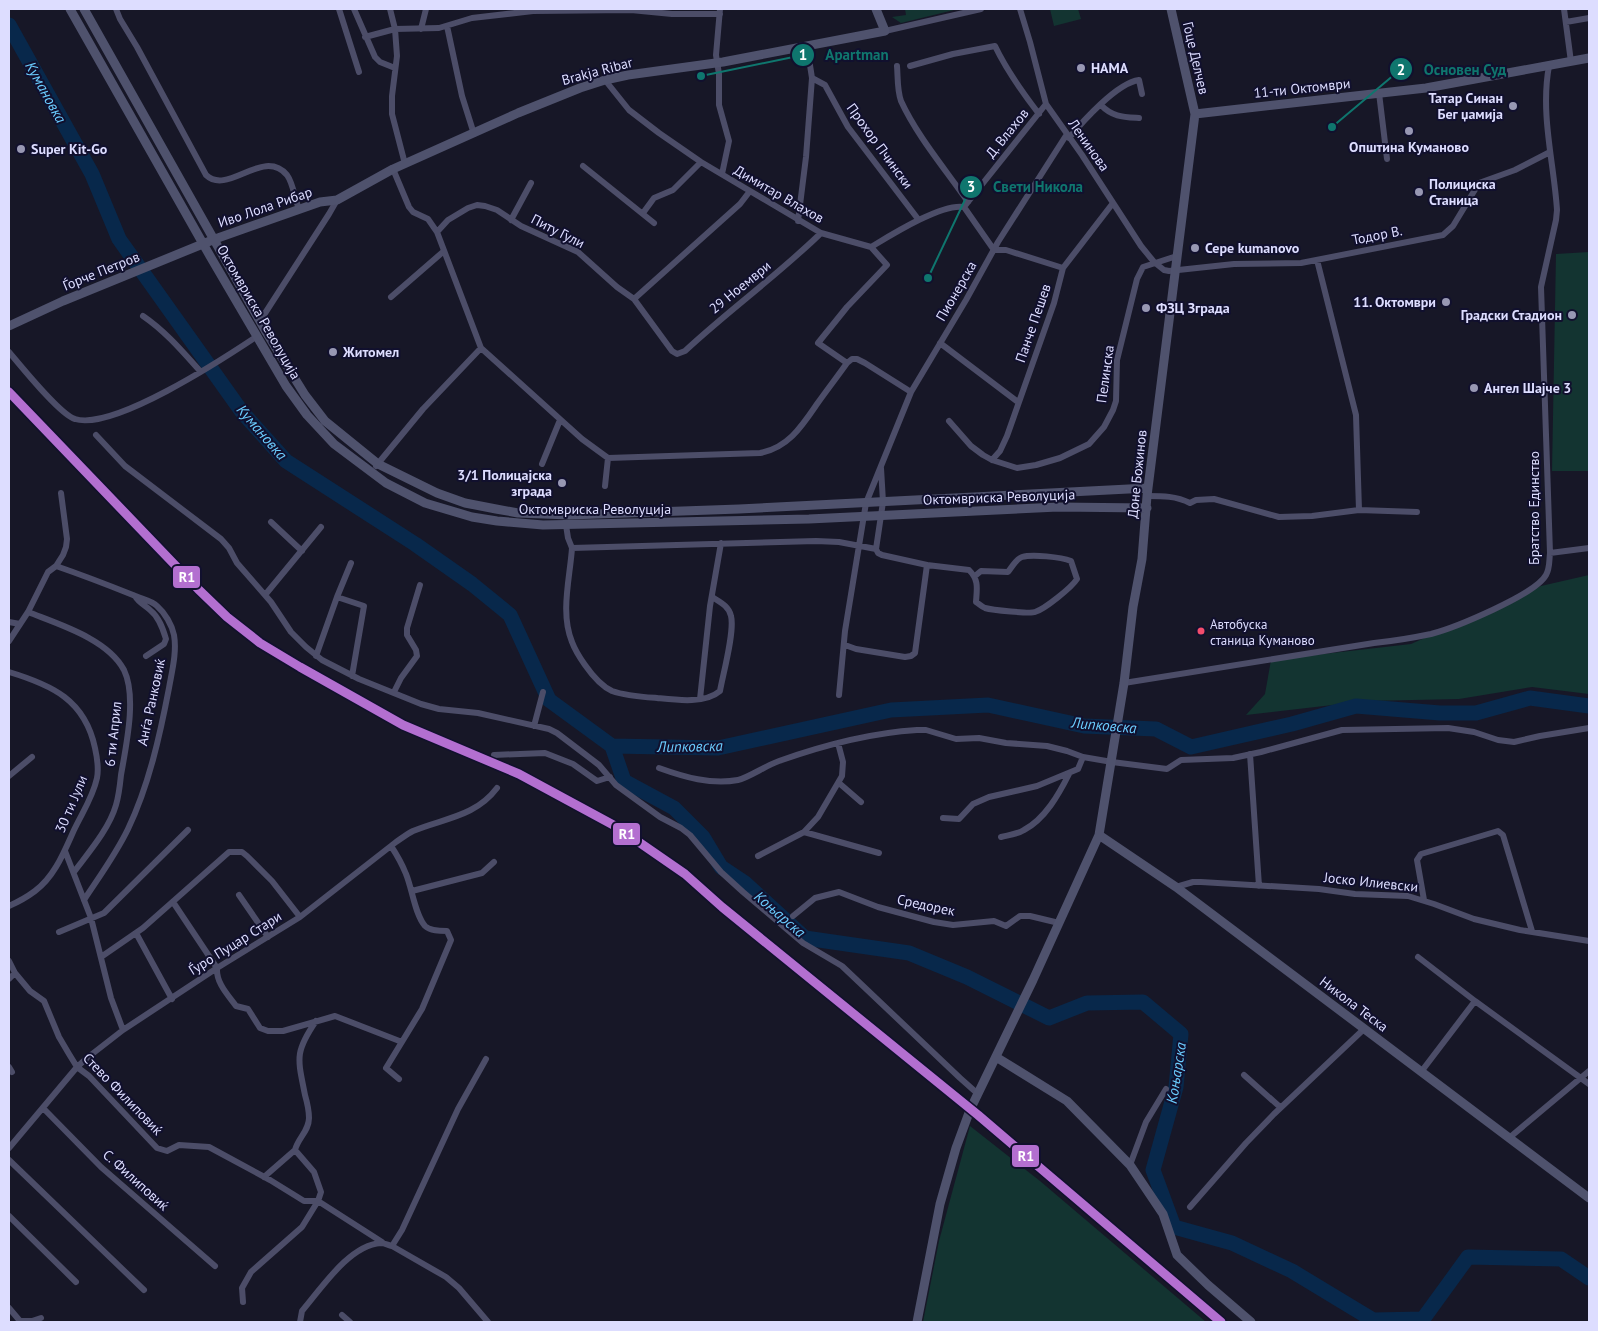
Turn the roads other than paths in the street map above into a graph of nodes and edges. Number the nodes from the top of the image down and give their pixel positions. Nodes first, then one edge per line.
1 (70, 9) edge
2 (84, 9) edge
3 (116, 9) edge
4 (339, 9) edge
5 (354, 9) edge
6 (390, 9) edge
7 (426, 9) edge
8 (876, 9) edge
9 (981, 9) edge
10 (1020, 9) edge
11 (1171, 9) edge
12 (1564, 9) edge
13 (516, 11) edge
14 (720, 12) edge
15 (1589, 18) edge
16 (1566, 22) junction
17 (446, 26) junction
18 (395, 29) junction
19 (421, 29) junction
20 (885, 31) junction
21 (365, 37) junction
22 (807, 46) junction
23 (1589, 58) edge
24 (1571, 62) junction
25 (717, 63) junction
26 (897, 66) dead end
27 (910, 66) dead end
28 (1549, 66) junction
29 (395, 68) junction
30 (359, 72) dead end
31 (812, 78) junction
32 (604, 80) junction
33 (1379, 93) junction
34 (1142, 94) dead end
35 (1046, 104) junction
36 (1101, 105) junction
37 (1039, 114) junction
38 (1195, 114) junction
39 (1139, 118) dead end
40 (474, 134) junction
41 (1068, 136) junction
42 (1550, 152) junction
43 (1387, 159) dead end
44 (701, 162) junction
45 (405, 164) junction
46 (584, 166) dead end
47 (393, 169) junction
48 (722, 174) junction
49 (531, 183) dead end
50 (750, 191) junction
51 (337, 200) junction
52 (1113, 203) junction
53 (966, 204) junction
54 (299, 209) junction
55 (643, 213) junction
56 (918, 219) junction
57 (511, 220) junction
58 (798, 220) junction
59 (654, 223) dead end
60 (437, 232) junction
61 (822, 234) junction
62 (215, 239) junction
63 (204, 244) junction
64 (871, 247) junction
65 (994, 250) junction
66 (444, 251) junction
67 (1176, 256) junction
68 (1317, 260) junction
69 (1154, 262) junction
70 (1063, 268) junction
71 (1175, 272) junction
72 (391, 297) dead end
73 (634, 299) junction
74 (143, 316) dead end
75 (260, 321) junction
76 (9, 326) edge
77 (256, 336) junction
78 (940, 343) junction
79 (481, 348) junction
80 (672, 351) joint
81 (9, 352) edge
82 (846, 364) junction
83 (200, 371) junction
84 (912, 392) junction
85 (1018, 402) junction
86 (560, 420) junction
87 (949, 420) dead end
88 (96, 435) dead end
89 (608, 458) junction
90 (992, 460) junction
91 (378, 464) junction
92 (542, 464) dead end
93 (881, 466) junction
94 (371, 474) junction
95 (606, 486) dead end
96 (60, 492) dead end
97 (1148, 492) junction
98 (866, 502) junction
99 (884, 502) junction
100 (1146, 508) junction
101 (1359, 510) junction
102 (1417, 512) dead end
103 (882, 515) junction
104 (864, 516) junction
105 (271, 522) dead end
106 (566, 525) junction
107 (321, 526) dead end
108 (721, 543) junction
109 (858, 545) junction
110 (572, 548) junction
111 (1589, 548) edge
112 (876, 549) junction
113 (302, 551) junction
114 (1550, 553) junction
115 (351, 563) dead end
116 (927, 565) junction
117 (56, 566) junction
118 (975, 576) junction
119 (420, 585) dead end
120 (264, 595) junction
121 (135, 596) junction
122 (337, 597) junction
123 (712, 597) junction
124 (28, 612) junction
125 (9, 622) edge
126 (20, 624) junction
127 (9, 642) edge
128 (845, 645) junction
129 (146, 656) dead end
130 (316, 656) junction
131 (9, 672) edge
132 (352, 676) junction
133 (1124, 683) junction
134 (394, 692) junction
135 (543, 692) dead end
136 (839, 695) dead end
137 (700, 699) junction
138 (534, 726) junction
139 (1589, 728) edge
140 (838, 742) junction
141 (1250, 754) junction
142 (494, 755) dead end
143 (32, 757) dead end
144 (1083, 757) junction
145 (1112, 762) junction
146 (659, 768) dead end
147 (1070, 773) junction
148 (9, 776) edge
149 (610, 777) junction
150 (839, 783) junction
151 (497, 788) dead end
152 (861, 802) dead end
153 (942, 818) dead end
154 (188, 830) dead end
155 (804, 832) junction
156 (1099, 836) junction
157 (1001, 837) dead end
158 (391, 846) junction
159 (65, 851) junction
160 (879, 853) dead end
161 (758, 856) dead end
162 (494, 862) dead end
163 (74, 872) junction
164 (1259, 886) junction
165 (1176, 887) junction
166 (412, 891) junction
167 (239, 895) dead end
168 (84, 900) junction
169 (1424, 900) junction
170 (173, 902) junction
171 (9, 906) edge
172 (794, 916) dead end
173 (300, 917) junction
174 (91, 918) junction
175 (1059, 923) junction
176 (1532, 931) junction
177 (59, 932) dead end
178 (136, 933) junction
179 (268, 937) junction
180 (1589, 941) edge
181 (102, 957) junction
182 (1418, 957) dead end
183 (9, 961) edge
184 (217, 968) junction
185 (15, 973) junction
186 (9, 979) edge
187 (172, 999) junction
188 (1476, 1001) junction
189 (316, 1021) junction
190 (1364, 1029) junction
191 (123, 1030) junction
192 (402, 1042) junction
193 (996, 1057) junction
194 (486, 1059) dead end
195 (77, 1068) junction
196 (1589, 1071) edge
197 (1421, 1072) junction
198 (1244, 1075) dead end
199 (1581, 1078) junction
200 (399, 1079) dead end
201 (1589, 1084) edge
202 (1166, 1089) dead end
203 (978, 1094) junction
204 (1280, 1107) junction
205 (43, 1108) junction
206 (1509, 1138) junction
207 (9, 1148) edge
208 (295, 1150) junction
209 (9, 1160) edge
210 (1130, 1165) junction
211 (264, 1177) junction
212 (1589, 1198) edge
213 (318, 1201) junction
214 (1190, 1207) dead end
215 (9, 1216) edge
216 (382, 1242) junction
217 (392, 1246) junction
218 (215, 1266) dead end
219 (76, 1282) dead end
220 (144, 1290) dead end
221 (243, 1302) dead end
222 (9, 1308) edge
223 (342, 1315) dead end
224 (41, 1318) dead end
225 (300, 1322) edge
226 (350, 1322) edge
227 (488, 1322) edge
228 (917, 1322) edge
229 (1251, 1322) edge

1 - 63 street, Октомвриска Револуција
2 - 62 street, Октомвриска Револуција
3 - 54 street
4 - 30 street
5 - 21 street
6 - 18 street
7 - 19 street
8 - 20 street
9 - 20 street
10 - 35 street, Ленинова
11 - 38 street, Гоце Делчев
12 - 16 street
13 - 14 street
13 - 17 street
14 - 25 street
15 - 16 street
16 - 24 street
17 - 19 street
17 - 40 street
18 - 19 street
18 - 21 street
18 - 29 street
20 - 22 street, Brakja Ribar
21 - 29 street
22 - 25 street, Brakja Ribar
22 - 31 street
23 - 24 street, 11-ти Октомври
24 - 28 street, 11-ти Октомври
25 - 32 street, Brakja Ribar
25 - 48 street
26 - 53 street
27 - 37 street
28 - 33 street, 11-ти Октомври
28 - 42 street, Братство Единство
29 - 45 street
31 - 56 street, Прохор Пчински
31 - 58 street
32 - 40 street, Brakja Ribar
32 - 44 street, Димитар Влахов
33 - 38 street, 11-ти Октомври
33 - 43 street
34 - 36 street, Пионерска
35 - 37 street, Д. Влахов
35 - 41 street, Ленинова
36 - 39 street
36 - 41 street, Пионерска
37 - 53 street, Д. Влахов
38 - 67 street, Доне Божинов
40 - 45 street, Brakja Ribar
41 - 52 street, Ленинова
41 - 65 street, Пионерска
42 - 68 street, Тодор В.
42 - 114 street, Братство Единство
44 - 48 street, Димитар Влахов
44 - 55 street
45 - 47 street, Brakja Ribar
46 - 55 street
47 - 51 street, Brakja Ribar
47 - 60 street
48 - 50 street, Димитар Влахов
49 - 57 street
50 - 58 street, Димитар Влахов
50 - 73 street
51 - 54 street, Иво Лола Рибар
51 - 75 street
52 - 69 street, Ленинова
52 - 70 street, Панче Пешев
53 - 56 street
53 - 65 street
54 - 62 street, Иво Лола Рибар
55 - 59 street
56 - 64 street
57 - 60 street, Питу Гули
57 - 73 street, Питу Гули
58 - 61 street, Димитар Влахов
60 - 66 street
61 - 64 street, Димитар Влахов
61 - 80 street, 29 Ноември
62 - 63 street, Иво Лола Рибар
62 - 75 street, Октомвриска Револуција
63 - 76 street, Ѓорче Петров
63 - 77 street, Октомвриска Револуција
64 - 82 street
65 - 70 street
65 - 78 street, Пионерска
66 - 72 street
66 - 79 street
67 - 69 street
67 - 71 street, Доне Божинов
68 - 71 street, Тодор В.
68 - 101 street
69 - 71 street, Ленинова
69 - 90 street, Пелинска
70 - 85 street, Панче Пешев
71 - 97 street, Доне Божинов
73 - 80 street, Питу Гули
74 - 83 street
75 - 91 street, Октомвриска Револуција
77 - 83 street
77 - 94 street, Октомвриска Револуција
78 - 84 street, Пионерска
78 - 85 street
79 - 86 street
79 - 91 street
81 - 83 street
82 - 84 street
82 - 89 street
84 - 93 street, Пионерска
85 - 90 street, Панче Пешев
86 - 89 street
86 - 92 street
87 - 90 street, Пелинска
88 - 120 street
89 - 95 street
91 - 94 street
91 - 98 street, Октомвриска Револуција
93 - 98 street, Пионерска
93 - 99 street, Пионерска
94 - 106 street, Октомвриска Револуција
96 - 117 street
97 - 99 street, Октомвриска Револуција
97 - 100 street, Доне Божинов
97 - 101 street
98 - 99 street, Октомвриска Револуција
98 - 104 street, Пионерска
99 - 103 street, Пионерска
100 - 103 street, Октомвриска Револуција
100 - 133 street, Доне Божинов
101 - 102 street
103 - 104 street, Октомвриска Револуција
103 - 112 street, Пионерска
104 - 106 street, Октомвриска Револуција
104 - 109 street, Пионерска
105 - 113 street
106 - 110 street
107 - 113 street
108 - 109 street
108 - 110 street
108 - 123 street
109 - 112 street
109 - 128 street, Пионерска
110 - 137 street
111 - 114 street
112 - 116 street
113 - 120 street
114 - 133 street, Братство Единство
115 - 122 street
116 - 118 street
116 - 128 street
117 - 121 street, Анѓа Ранковиќ
117 - 124 street
118 - 118 street
119 - 134 street
120 - 130 street
121 - 129 street
121 - 168 street, Анѓа Ранковиќ
122 - 130 street
122 - 132 street
123 - 137 street
123 - 137 street
124 - 126 street
124 - 163 street, 6 ти Април
125 - 126 street
126 - 127 street
128 - 136 street, Пионерска
130 - 132 street
131 - 159 street, 30 ти Јули
132 - 134 street
133 - 145 street, Доне Божинов
134 - 138 street
135 - 138 street
138 - 149 street
139 - 141 street
140 - 144 street
140 - 146 street
140 - 150 street
141 - 145 street
141 - 164 street
142 - 149 street
143 - 148 street
144 - 145 street
144 - 147 street
145 - 156 street, Доне Божинов
147 - 153 street
147 - 157 street
149 - 203 street
150 - 152 street
150 - 155 street
151 - 158 street, Ѓуро Пуцар Стари
154 - 174 street
155 - 160 street
155 - 161 street
156 - 165 street, Никола Теска
156 - 175 street, Доне Божинов
158 - 166 street
158 - 173 street, Ѓуро Пуцар Стари
159 - 163 street
159 - 171 street, 30 ти Јули
162 - 166 street
163 - 168 street
164 - 165 street, Јоско Илиевски
164 - 169 street, Јоско Илиевски
165 - 190 street, Никола Теска
166 - 192 street
167 - 179 street
168 - 174 street
169 - 176 street, Јоско Илиевски
169 - 176 street
170 - 173 street
170 - 178 street
170 - 184 street
172 - 175 street, Средорек
173 - 179 street, Ѓуро Пуцар Стари
174 - 177 street
174 - 181 street
175 - 193 street, Доне Божинов
176 - 180 street, Јоско Илиевски
178 - 181 street
178 - 187 street
179 - 184 street, Ѓуро Пуцар Стари
181 - 191 street
182 - 188 street
183 - 185 street, Стево Филиповиќ
184 - 187 street, Ѓуро Пуцар Стари
184 - 189 street
185 - 186 street
185 - 195 street, Стево Филиповиќ
187 - 191 street, Ѓуро Пуцар Стари
188 - 197 street
188 - 199 street
189 - 192 street
189 - 208 street
190 - 197 street, Никола Теска
190 - 204 street
191 - 195 street, Ѓуро Пуцар Стари
192 - 200 street
193 - 203 street, Доне Божинов
193 - 210 street
194 - 217 street
195 - 205 street, Ѓуро Пуцар Стари
195 - 211 street, Стево Филиповиќ
196 - 199 street
197 - 206 street, Никола Теска
198 - 204 street
199 - 201 street
199 - 206 street
202 - 210 street
203 - 228 street, Доне Божинов
204 - 214 street
205 - 207 street, Ѓуро Пуцар Стари
205 - 218 street, С. Филиповиќ
206 - 212 street, Никола Теска
208 - 211 street
208 - 213 street
209 - 220 street
210 - 229 street
211 - 213 street, Стево Филиповиќ
213 - 216 street, Стево Филиповиќ
213 - 221 street
215 - 219 street
216 - 217 street, Стево Филиповиќ
216 - 225 street
217 - 227 street, Стево Филиповиќ
222 - 224 street
223 - 226 street

